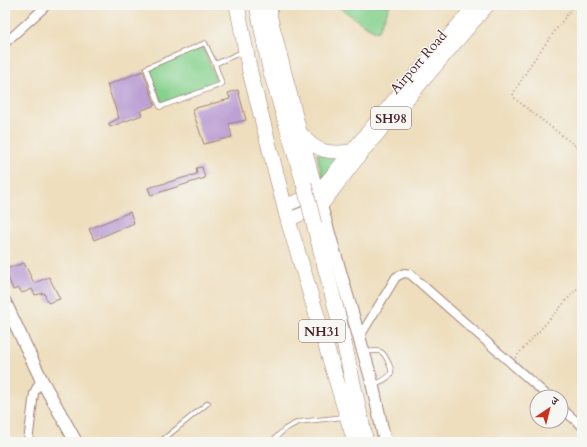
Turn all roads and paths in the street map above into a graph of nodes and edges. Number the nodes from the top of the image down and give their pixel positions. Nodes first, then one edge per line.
1 (48, 5) edge
2 (237, 5) edge
3 (257, 5) edge
4 (270, 5) edge
5 (488, 5) edge
6 (574, 5) edge
7 (473, 6) edge
8 (5, 43) edge
9 (246, 50) junction
10 (216, 64) junction
11 (300, 131) junction
12 (351, 151) junction
13 (582, 151) edge
14 (319, 200) junction
15 (286, 213) junction
16 (582, 283) edge
17 (5, 302) edge
18 (359, 338) junction
19 (363, 352) junction
20 (510, 363) junction
21 (42, 379) junction
22 (372, 386) junction
23 (540, 389) edge
24 (208, 403) dead end
25 (569, 415) edge
26 (349, 417) junction
27 (582, 426) edge
28 (28, 442) edge
29 (76, 442) edge
30 (160, 442) edge
31 (271, 442) edge
32 (355, 442) edge
33 (366, 442) edge
34 (385, 442) edge

1 - 8 street
2 - 9 highway, NH31
3 - 33 highway, NH31, bridge
4 - 11 main road
5 - 14 main road, Airport Road / SH98
6 - 13 path
7 - 12 main road, SH98
9 - 10 lane
9 - 15 highway, NH31
10 - 10 lane
11 - 12 main road
11 - 14 main road
12 - 14 main road, SH98
14 - 15 main road, Airport Road / SH98
14 - 18 main road
15 - 26 highway, NH31
16 - 20 path
17 - 21 main road
18 - 19 main road
18 - 20 street
19 - 22 main road
19 - 22 lane
20 - 23 street
21 - 28 street
21 - 29 main road
22 - 34 main road
24 - 30 lane
25 - 27 street
26 - 31 lane
26 - 32 highway, NH31

